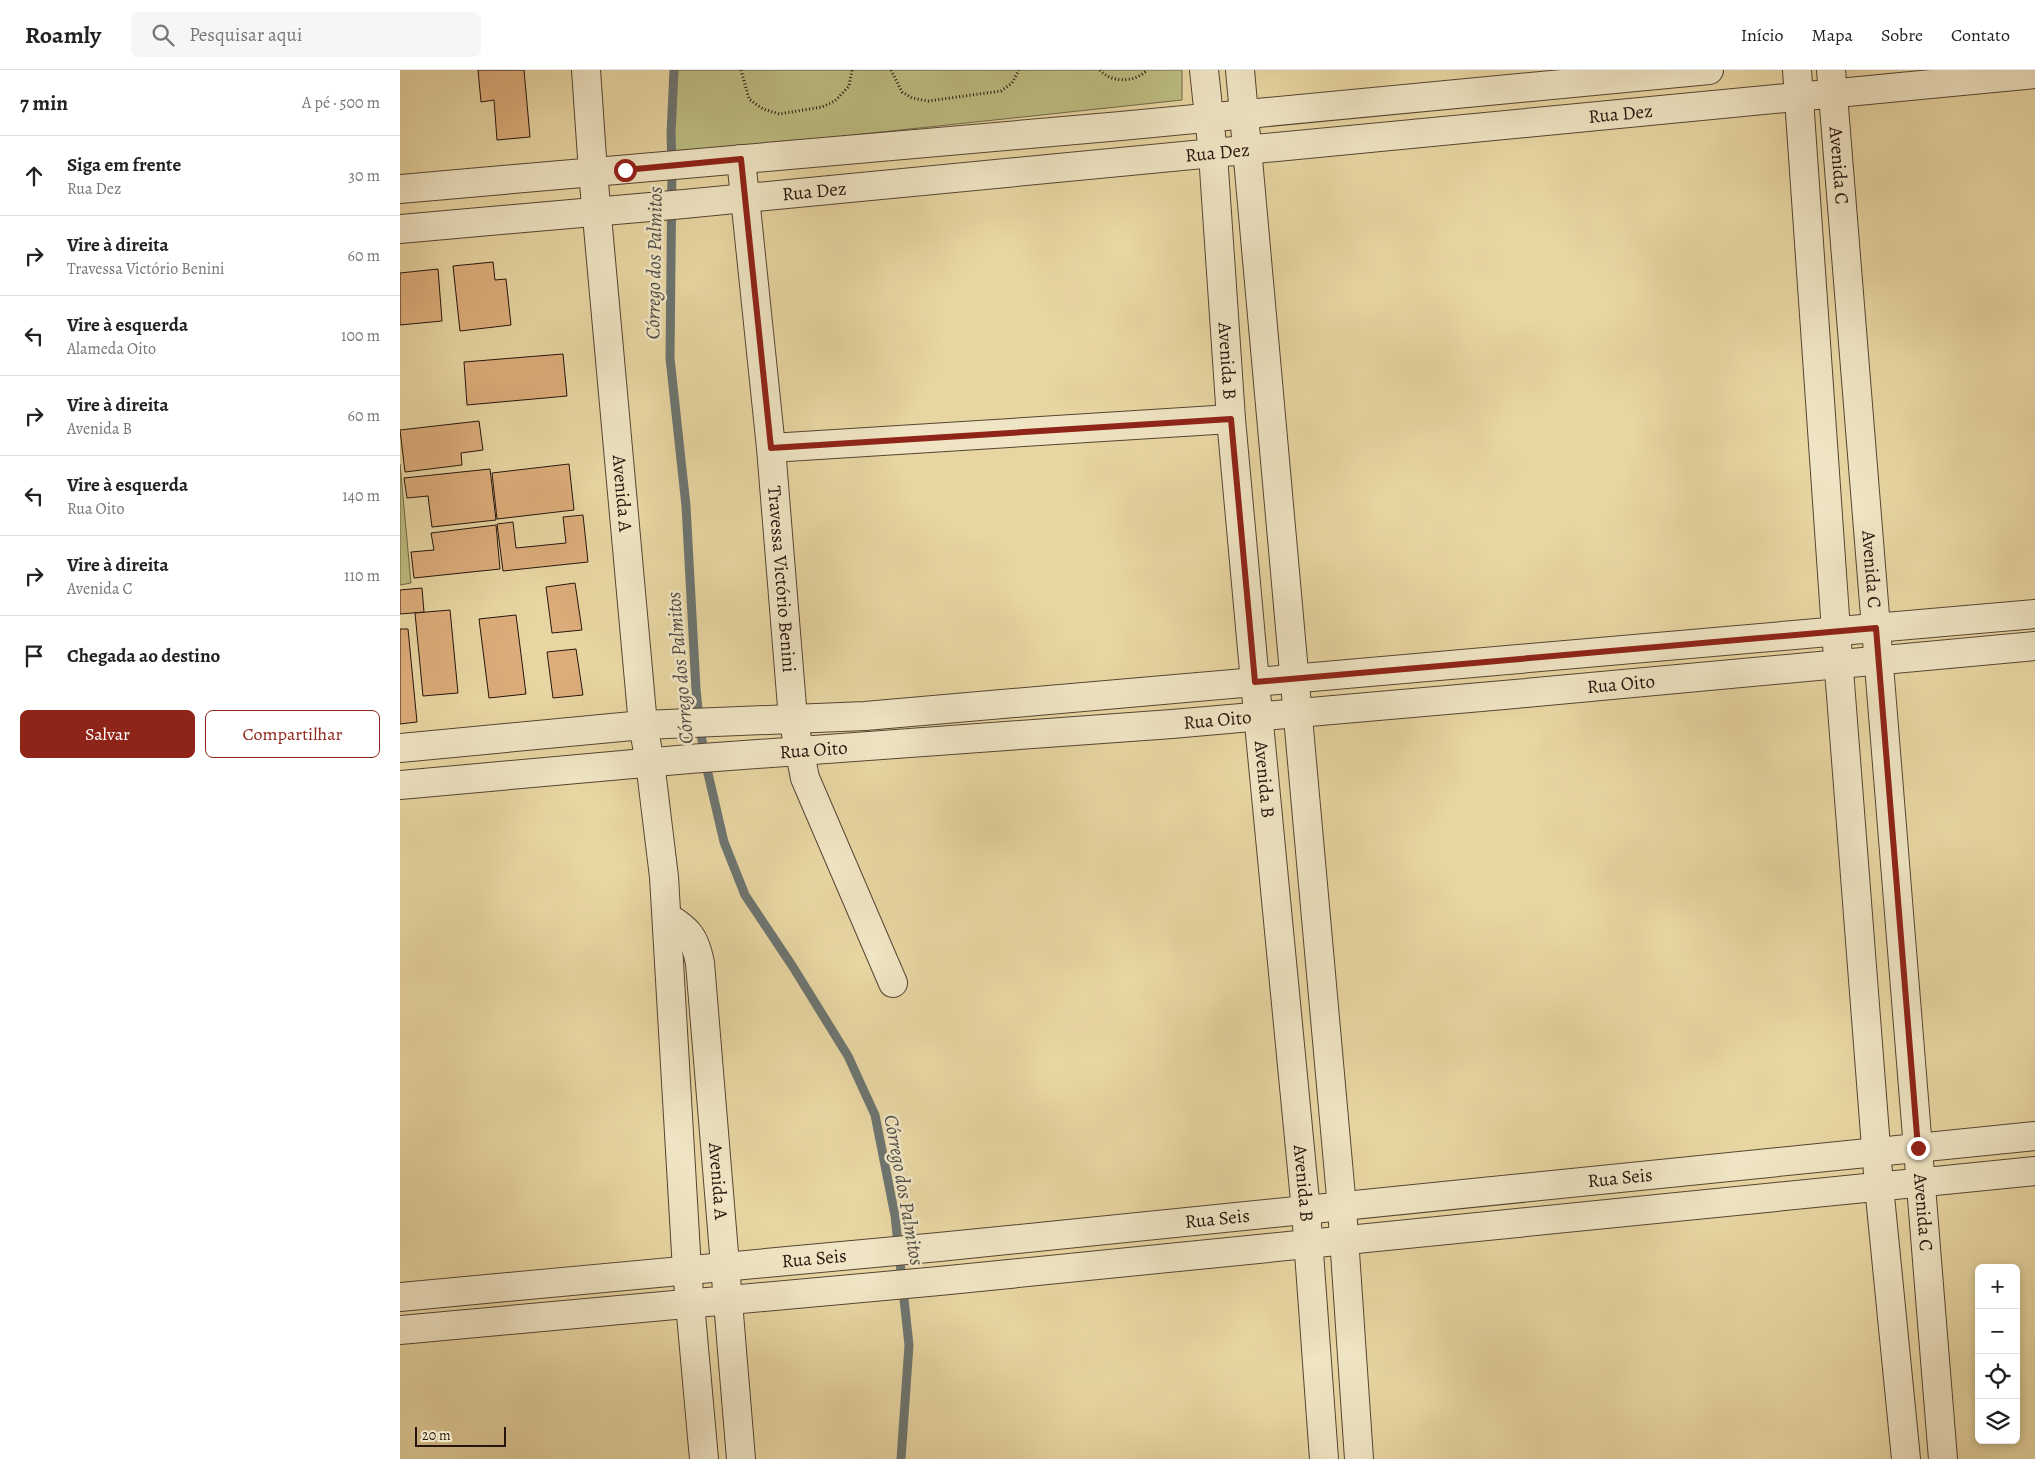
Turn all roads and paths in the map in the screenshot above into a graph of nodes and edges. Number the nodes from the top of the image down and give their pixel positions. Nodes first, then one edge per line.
1 (586, 70) edge
2 (741, 70) edge
3 (852, 70) edge
4 (891, 70) edge
5 (1019, 70) edge
6 (1100, 70) edge
7 (1146, 70) edge
8 (1204, 70) edge
9 (1240, 70) edge
10 (1709, 70) edge
11 (1797, 70) edge
12 (2035, 74) edge
13 (1832, 82) edge
14 (1798, 97) junction
15 (1245, 114) junction
16 (1208, 118) junction
17 (1249, 150) junction
18 (1213, 154) junction
19 (741, 159) junction
20 (593, 172) junction
21 (400, 190) edge
22 (746, 198) junction
23 (597, 212) junction
24 (400, 229) edge
25 (1231, 419) junction
26 (771, 448) junction
27 (2035, 614) edge
28 (1876, 628) junction
29 (1836, 631) junction
30 (2035, 646) edge
31 (1879, 660) junction
32 (1839, 664) junction
33 (1294, 678) junction
34 (1255, 682) junction
35 (1297, 713) junction
36 (1259, 716) junction
37 (793, 719) junction
38 (643, 725) junction
39 (400, 748) edge
40 (798, 751) junction
41 (650, 762) junction
42 (400, 785) edge
43 (667, 917) junction
44 (893, 983) dead end
45 (2035, 1136) edge
46 (1918, 1148) junction
47 (1877, 1152) junction
48 (2035, 1171) edge
49 (1920, 1183) junction
50 (1879, 1186) junction
51 (1342, 1208) junction
52 (1306, 1211) junction
53 (1345, 1241) junction
54 (1309, 1245) junction
55 (725, 1266) junction
56 (687, 1270) junction
57 (400, 1296) edge
58 (728, 1300) junction
59 (691, 1303) junction
60 (400, 1330) edge
61 (704, 1459) edge
62 (741, 1459) edge
63 (1324, 1459) edge
64 (1359, 1459) edge
65 (1906, 1459) edge
66 (1943, 1459) edge

1 - 20 street, Avenida A
2 - 3 path
4 - 5 path
6 - 7 path
8 - 16 street, Avenida B
9 - 15 street, Avenida B
10 - 15 street, Rua Dez
11 - 14 street, Avenida C
12 - 13 street, Rua Dez
13 - 14 street, Rua Dez
13 - 28 street, Avenida C
14 - 17 street, Rua Dez
14 - 29 street, Avenida C
15 - 16 street, Rua Dez
15 - 17 street, Avenida B
16 - 18 street, Avenida B
16 - 19 street, Rua Dez
17 - 18 street, Rua Dez
17 - 33 street, Avenida B
18 - 22 street, Rua Dez
18 - 25 street, Avenida B
19 - 20 street, Rua Dez
19 - 22 street, Travessa Victório Benini
20 - 21 street, Rua Dez
20 - 23 street, Avenida A
22 - 23 street, Rua Dez
22 - 26 street, Travessa Victório Benini
23 - 24 street, Rua Dez
23 - 38 street, Avenida A
25 - 26 street
25 - 34 street, Avenida B
26 - 37 street, Travessa Victório Benini
27 - 28 street, Rua Oito
28 - 29 street, Rua Oito
28 - 31 street, Avenida C
29 - 32 street, Avenida C
29 - 33 street, Rua Oito
30 - 31 street, Rua Oito
31 - 32 street, Rua Oito
31 - 46 street, Avenida C
32 - 35 street, Rua Oito
32 - 47 street, Avenida C
33 - 34 street, Rua Oito
33 - 35 street, Avenida B
34 - 36 street, Avenida B
34 - 37 street, Rua Oito
35 - 36 street, Rua Oito
35 - 51 street, Avenida B
36 - 40 street, Rua Oito
36 - 52 street, Avenida B
37 - 38 street, Rua Oito
37 - 40 street, Travessa Victório Benini
38 - 39 street, Rua Oito
38 - 41 street, Avenida A
40 - 41 street, Rua Oito
40 - 44 street, Travessa Victório Benini
41 - 42 street, Rua Oito
41 - 43 street, Avenida A
43 - 55 street, Avenida A
43 - 56 street, Avenida A
45 - 46 street, Rua Seis
46 - 47 street, Rua Seis
46 - 49 street, Avenida C
47 - 50 street, Avenida C
47 - 51 street, Rua Seis
48 - 49 street, Rua Seis
49 - 50 street, Rua Seis
49 - 66 street, Avenida C
50 - 53 street, Rua Seis
50 - 65 street, Avenida C
51 - 52 street, Rua Seis
51 - 53 street, Avenida B
52 - 54 street, Avenida B
52 - 55 street, Rua Seis
53 - 54 street, Rua Seis
53 - 64 street, Avenida B
54 - 58 street, Rua Seis
54 - 63 street, Avenida B
55 - 56 street, Rua Seis
55 - 58 street, Avenida A
56 - 57 street, Rua Seis
56 - 59 street, Avenida A
58 - 59 street, Rua Seis
58 - 62 street, Avenida A
59 - 60 street, Rua Seis
59 - 61 street, Avenida A

